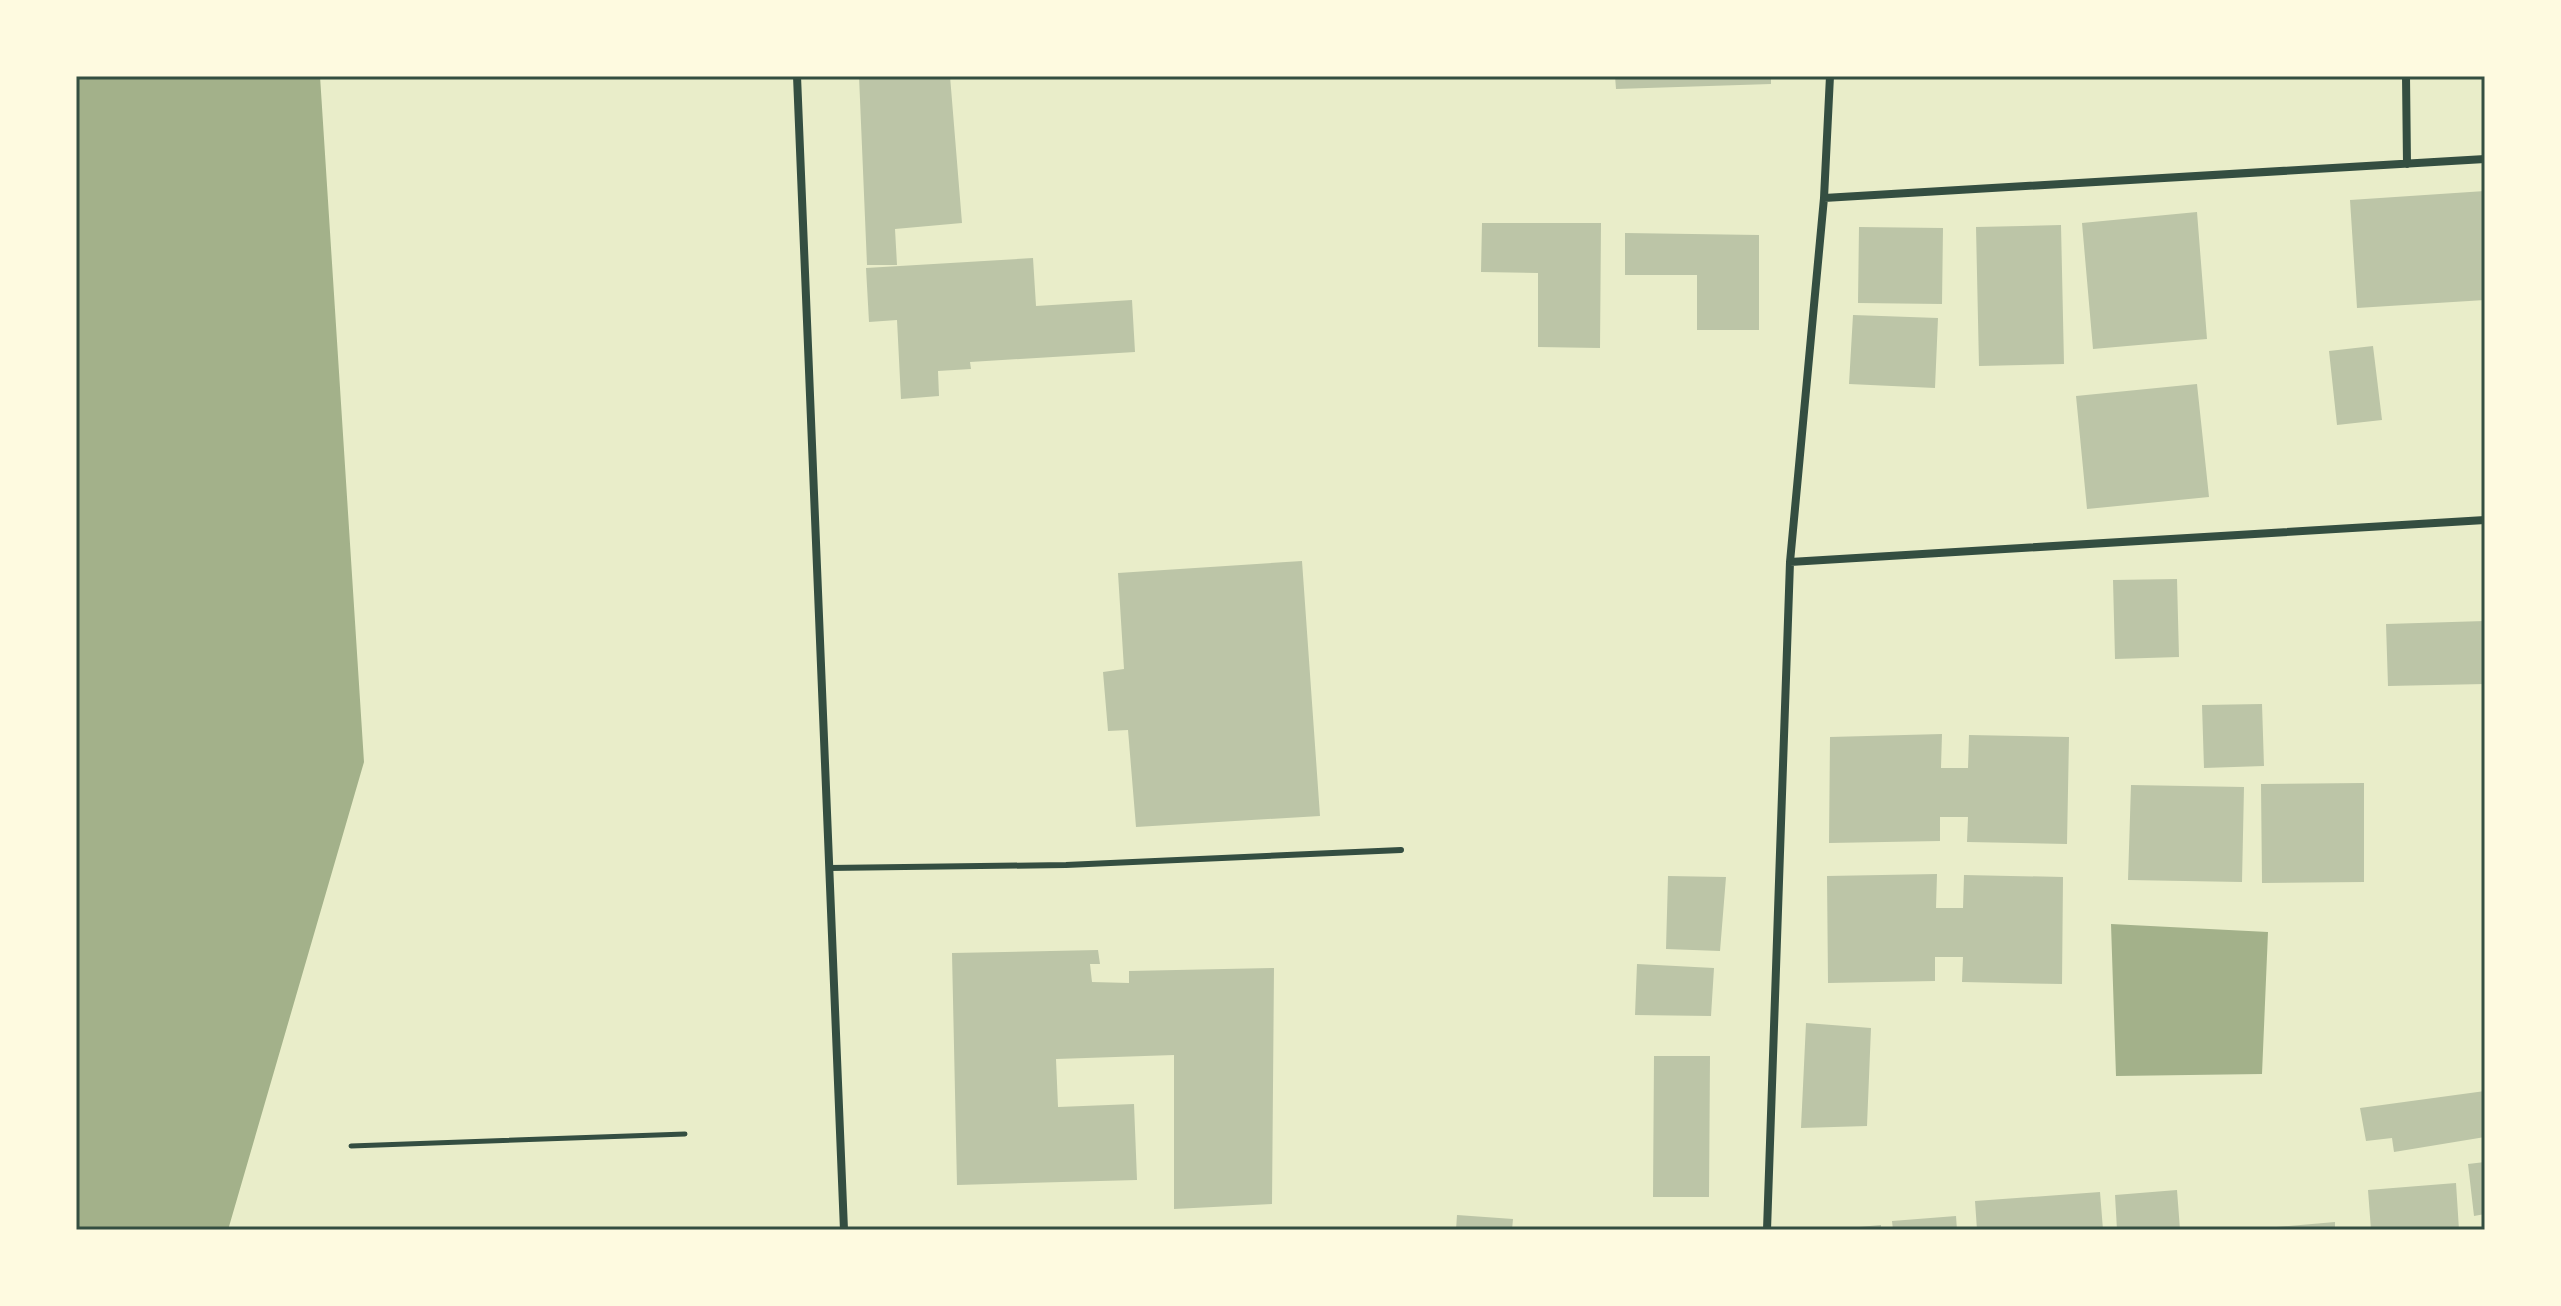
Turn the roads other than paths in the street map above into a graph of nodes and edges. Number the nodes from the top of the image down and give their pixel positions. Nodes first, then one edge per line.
1 (797, 76) edge
2 (1830, 76) edge
3 (2406, 76) edge
4 (2485, 159) edge
5 (2407, 164) junction
6 (1824, 198) junction
7 (2485, 520) edge
8 (1790, 562) junction
9 (1401, 850) dead end
10 (829, 868) junction
11 (844, 1230) edge
12 (1767, 1230) edge

1 - 10 street
2 - 6 street
3 - 5 street
4 - 5 street
5 - 6 street
6 - 8 street
7 - 8 street
8 - 12 street
9 - 10 lane
10 - 11 street

